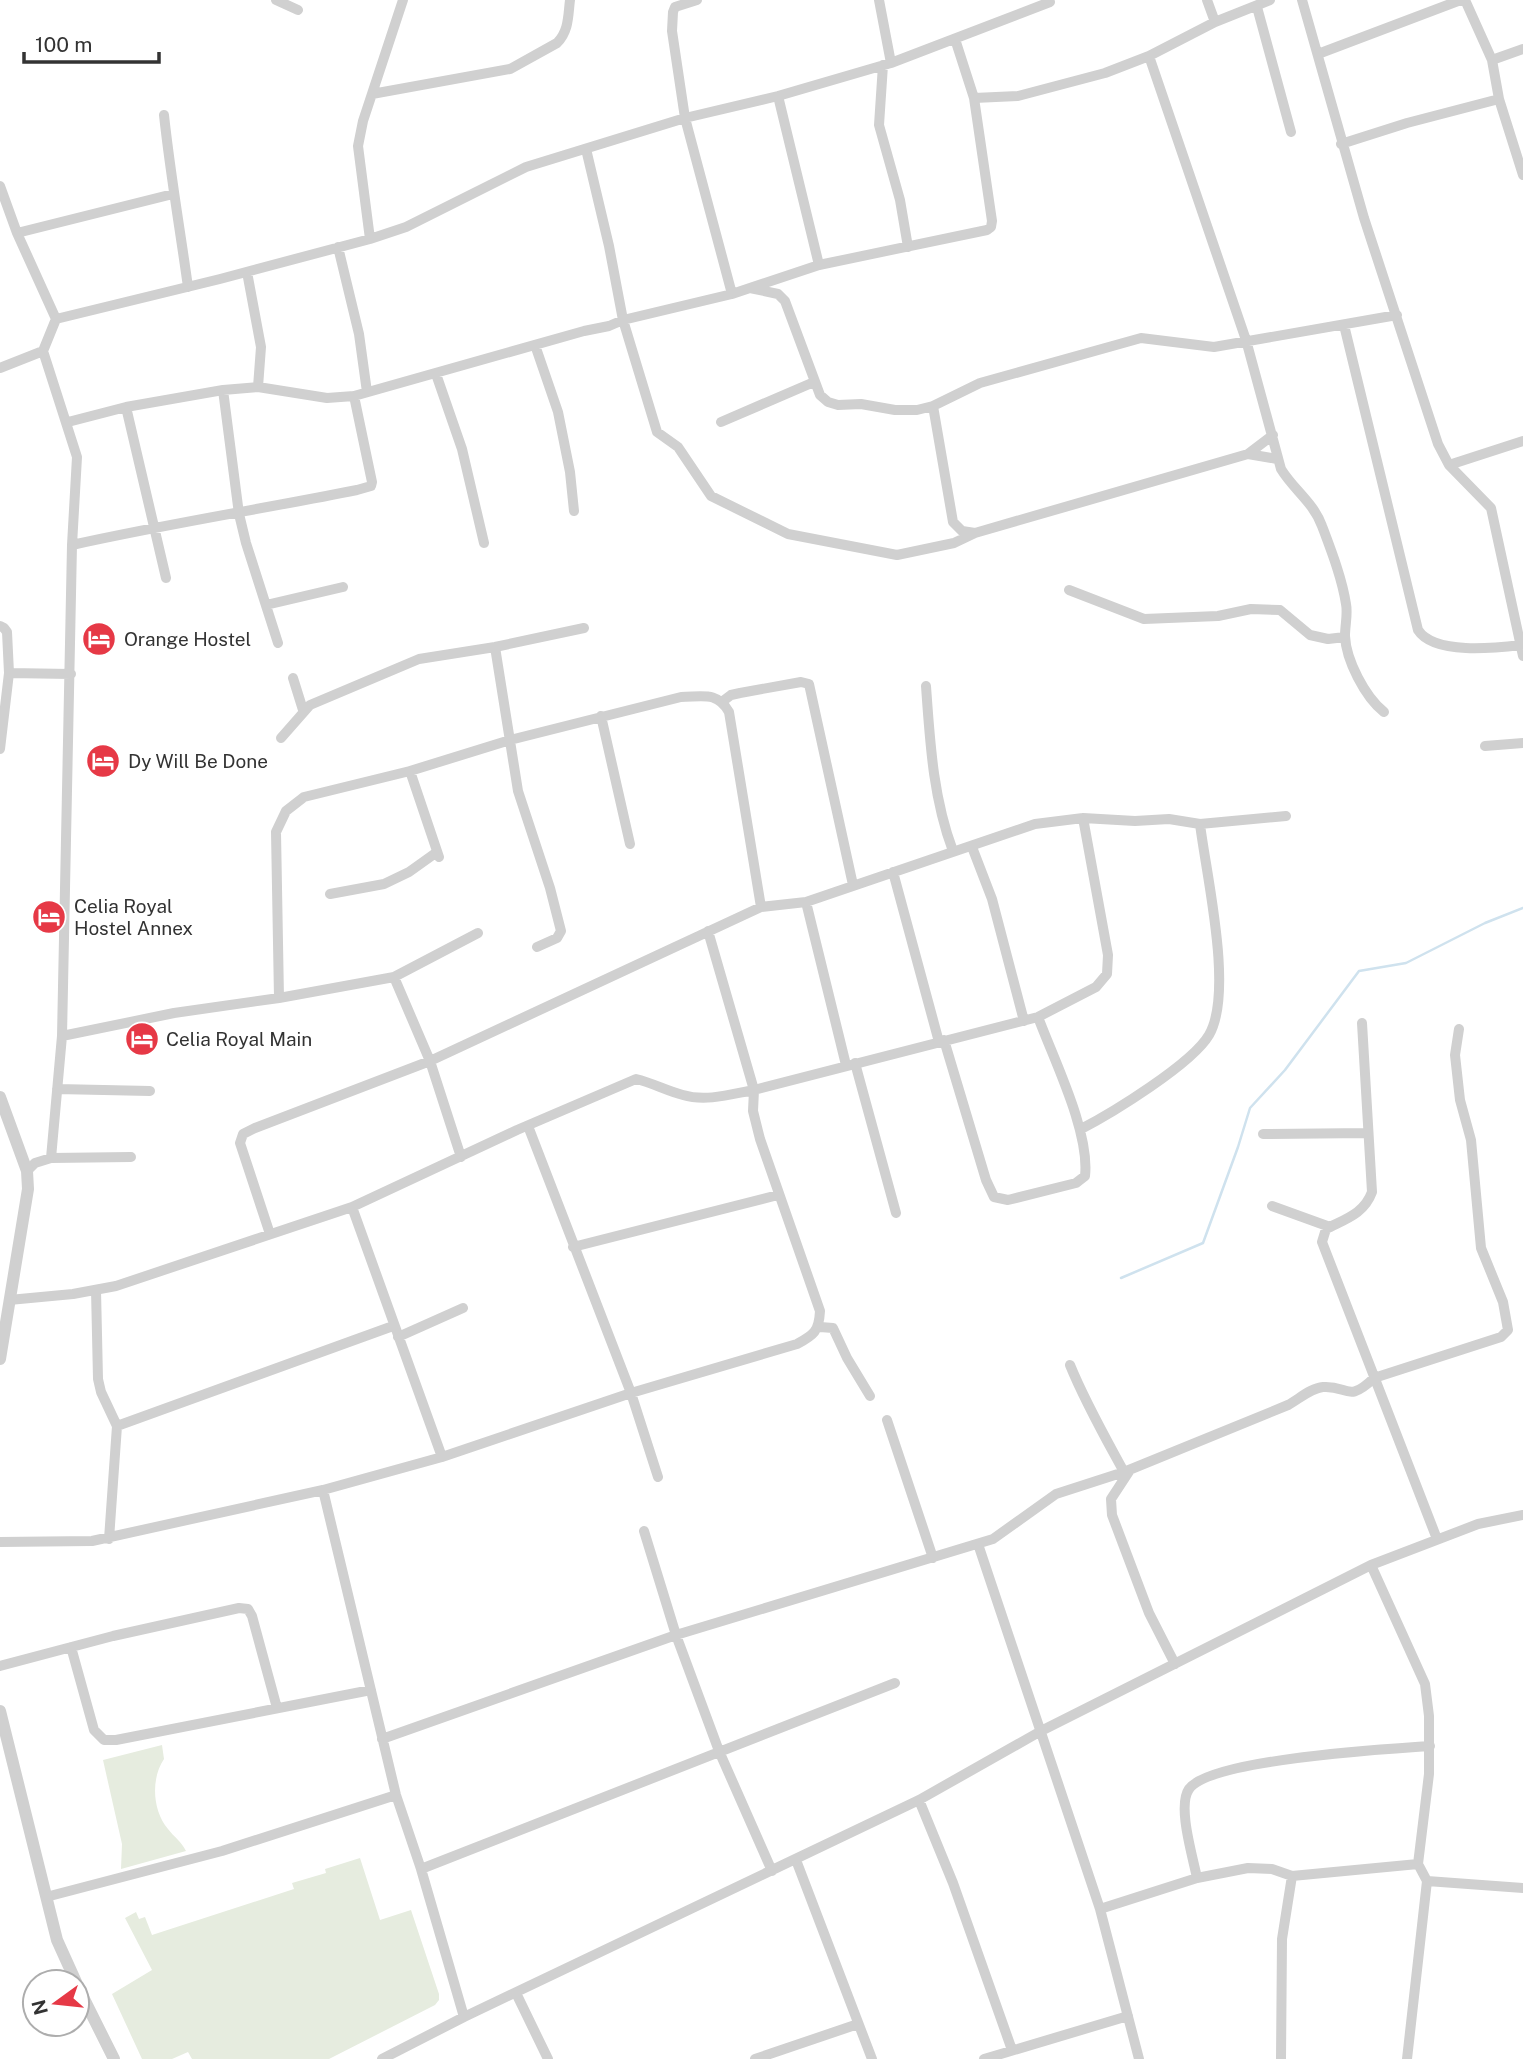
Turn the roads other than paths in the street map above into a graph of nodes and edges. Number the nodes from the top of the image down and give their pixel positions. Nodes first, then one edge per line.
1 (276, 0) edge
2 (403, 0) edge
3 (570, 0) edge
4 (879, 0) edge
5 (1207, 0) edge
6 (1270, 0) edge
7 (1302, 0) edge
8 (1465, 0) edge
9 (690, 1) edge
10 (1050, 2) dead end
11 (1257, 7) junction
12 (298, 10) dead end
13 (1215, 22) junction
14 (955, 39) junction
15 (1523, 49) edge
16 (1318, 54) junction
17 (1149, 56) junction
18 (1492, 60) junction
19 (887, 64) junction
20 (372, 94) junction
21 (778, 96) junction
22 (974, 98) junction
23 (1499, 99) junction
24 (164, 115) dead end
25 (685, 118) junction
26 (1291, 132) dead end
27 (1341, 144) junction
28 (586, 149) junction
29 (1523, 176) edge
30 (0, 186) edge
31 (173, 194) junction
32 (17, 233) junction
33 (370, 239) junction
34 (338, 247) junction
35 (908, 247) junction
36 (819, 265) junction
37 (247, 272) junction
38 (188, 287) junction
39 (748, 288) junction
40 (732, 295) junction
41 (1397, 315) junction
42 (55, 318) junction
43 (623, 320) junction
44 (1344, 325) junction
45 (1246, 340) junction
46 (535, 345) junction
47 (43, 351) junction
48 (0, 368) edge
49 (436, 374) junction
50 (814, 382) junction
51 (258, 387) junction
52 (223, 390) junction
53 (367, 392) junction
54 (354, 396) junction
55 (933, 406) junction
56 (126, 407) junction
57 (68, 422) junction
58 (721, 422) dead end
59 (1273, 435) junction
60 (1523, 441) edge
61 (1248, 454) junction
62 (1278, 459) junction
63 (1449, 465) junction
64 (574, 511) dead end
65 (239, 514) junction
66 (153, 527) junction
67 (975, 533) junction
68 (484, 543) dead end
69 (72, 545) junction
70 (166, 578) dead end
71 (343, 587) dead end
72 (1069, 590) dead end
73 (266, 605) junction
74 (0, 626) edge
75 (584, 628) dead end
76 (1345, 637) junction
77 (278, 643) dead end
78 (495, 647) junction
79 (1522, 650) edge
80 (9, 673) junction
81 (71, 674) junction
82 (293, 678) dead end
83 (926, 686) dead end
84 (723, 701) junction
85 (303, 710) junction
86 (1384, 712) dead end
87 (601, 716) junction
88 (281, 738) dead end
89 (510, 740) junction
90 (1523, 744) edge
91 (1485, 747) dead end
92 (0, 750) edge
93 (410, 771) junction
94 (1286, 816) dead end
95 (1083, 818) junction
96 (1200, 824) junction
97 (631, 844) dead end
98 (972, 847) junction
99 (953, 851) junction
100 (893, 872) junction
101 (853, 885) junction
102 (330, 894) dead end
103 (806, 902) junction
104 (761, 907) junction
105 (708, 931) junction
106 (478, 933) dead end
107 (537, 947) dead end
108 (394, 977) junction
109 (279, 998) junction
110 (1038, 1017) junction
111 (1024, 1021) junction
112 (1362, 1023) dead end
113 (1459, 1029) dead end
114 (62, 1036) junction
115 (941, 1041) junction
116 (430, 1061) junction
117 (850, 1064) junction
118 (57, 1089) junction
119 (754, 1090) junction
120 (150, 1091) dead end
121 (0, 1097) edge
122 (528, 1126) junction
123 (1081, 1129) junction
124 (1368, 1133) junction
125 (1263, 1134) dead end
126 (131, 1157) dead end
127 (461, 1157) junction
128 (51, 1158) junction
129 (27, 1171) junction
130 (778, 1195) junction
131 (1272, 1206) dead end
132 (352, 1207) junction
133 (896, 1213) dead end
134 (1331, 1227) junction
135 (270, 1234) junction
136 (573, 1247) junction
137 (96, 1290) junction
138 (9, 1300) junction
139 (463, 1308) dead end
140 (393, 1326) junction
141 (820, 1327) junction
142 (398, 1337) junction
143 (0, 1359) edge
144 (1070, 1365) dead end
145 (1374, 1378) junction
146 (631, 1393) junction
147 (870, 1396) dead end
148 (887, 1420) dead end
149 (117, 1426) junction
150 (442, 1457) junction
151 (1127, 1471) junction
152 (658, 1477) dead end
153 (323, 1490) junction
154 (1523, 1515) edge
155 (644, 1531) dead end
156 (109, 1539) junction
157 (1437, 1539) junction
158 (0, 1542) edge
159 (978, 1544) junction
160 (933, 1558) junction
161 (1371, 1565) junction
162 (676, 1635) junction
163 (71, 1647) junction
164 (1175, 1664) junction
165 (0, 1666) edge
166 (895, 1683) dead end
167 (371, 1690) junction
168 (276, 1708) junction
169 (0, 1711) edge
170 (1041, 1731) junction
171 (382, 1739) junction
172 (1430, 1746) junction
173 (719, 1751) junction
174 (396, 1795) junction
175 (919, 1800) junction
176 (796, 1860) junction
177 (1418, 1864) junction
178 (421, 1868) junction
179 (772, 1871) junction
180 (1292, 1877) junction
181 (1198, 1878) junction
182 (1427, 1881) junction
183 (1523, 1888) edge
184 (46, 1898) junction
185 (1100, 1909) junction
186 (69, 1968) edge
187 (516, 1993) junction
188 (91, 2013) edge
189 (1128, 2016) junction
190 (464, 2017) junction
191 (858, 2024) junction
192 (1012, 2050) junction
193 (114, 2059) edge
194 (382, 2059) edge
195 (548, 2059) edge
196 (755, 2059) edge
197 (872, 2059) edge
198 (984, 2059) edge
199 (1139, 2059) edge
200 (1281, 2059) edge
201 (1407, 2059) edge

1 - 12 street
2 - 20 street
3 - 20 street
4 - 19 street
5 - 13 street
6 - 11 street
7 - 16 street
8 - 16 street
8 - 18 street
9 - 25 street
10 - 14 street
11 - 13 street
11 - 26 street
13 - 17 street
14 - 19 street
14 - 22 street
15 - 18 street
16 - 27 street
17 - 22 street
17 - 45 street
18 - 23 street
19 - 21 street
19 - 35 street
20 - 33 street
21 - 25 street
21 - 36 street
22 - 35 street
23 - 27 street
23 - 29 street
24 - 31 street
25 - 28 street
25 - 40 street
27 - 41 street
28 - 33 street
28 - 43 street
30 - 32 street
31 - 32 street
31 - 38 street
32 - 42 street
33 - 34 street
34 - 37 street
34 - 53 street
35 - 36 street
36 - 39 street
37 - 38 street
37 - 51 street
38 - 42 street
39 - 40 street
39 - 50 street
40 - 43 street
41 - 44 street
41 - 63 street
42 - 47 street
43 - 46 street
43 - 67 street
44 - 45 street
44 - 79 street
45 - 55 street
45 - 59 street
46 - 49 street
46 - 64 street
47 - 48 street
47 - 57 street
49 - 53 street
49 - 68 street
50 - 55 street
50 - 58 street
51 - 52 street
51 - 54 street
52 - 56 street
52 - 65 street
53 - 54 street
54 - 65 street
55 - 67 street
56 - 57 street
56 - 66 street
57 - 69 street
59 - 61 street
59 - 62 street
60 - 63 street
61 - 62 street
61 - 67 street
62 - 76 street
63 - 79 street
65 - 66 street
65 - 73 street
66 - 69 street
66 - 70 street
69 - 81 street
71 - 73 street
72 - 76 street
73 - 77 street
74 - 80 street
75 - 78 street
76 - 86 street
78 - 85 street
78 - 89 street
80 - 81 street
80 - 92 street
81 - 114 street
82 - 85 street
83 - 99 street
84 - 87 street
84 - 101 street
84 - 104 street
85 - 88 street
87 - 89 street
87 - 97 street
89 - 93 street
89 - 107 street
90 - 91 street
93 - 102 street
93 - 109 street
94 - 96 street
95 - 96 street
95 - 98 street
95 - 110 street
96 - 123 street
98 - 99 street
98 - 111 street
99 - 100 street
100 - 101 street
100 - 115 street
101 - 103 street
103 - 104 street
103 - 117 street
104 - 105 street
105 - 116 street
105 - 119 street
106 - 108 street
108 - 109 street
108 - 116 street
109 - 114 street
110 - 111 street
110 - 123 street
111 - 115 street
112 - 124 street
113 - 145 street
114 - 118 street
115 - 117 street
115 - 123 street
116 - 127 street
116 - 135 street
117 - 119 street
117 - 133 street
118 - 120 street
118 - 128 street
119 - 122 street
119 - 130 street
121 - 129 street
122 - 127 street
122 - 136 street
124 - 125 street
124 - 134 street
126 - 128 street
127 - 132 street
128 - 129 street
129 - 138 street
130 - 136 street
130 - 141 street
131 - 134 street
132 - 135 street
132 - 140 street
134 - 145 street
135 - 137 street
136 - 146 street
137 - 138 street
137 - 149 street
138 - 143 street
139 - 142 street
140 - 142 street
140 - 149 street
141 - 146 street
141 - 147 street
142 - 150 street
144 - 151 street
145 - 151 street
145 - 157 street
146 - 150 street
146 - 152 street
148 - 160 street
149 - 156 street
150 - 153 street
151 - 159 street
151 - 164 street
153 - 156 street
153 - 167 street
154 - 157 street
155 - 162 street
156 - 158 street
157 - 161 street
159 - 160 street
159 - 170 street
160 - 162 street
161 - 164 street
161 - 172 street
162 - 171 street
162 - 173 street
163 - 165 street
163 - 168 street
163 - 168 street
164 - 170 street
166 - 173 street
167 - 168 street
167 - 171 street
169 - 184 street
170 - 175 street
170 - 185 street
171 - 174 street
172 - 177 street
172 - 181 street
173 - 178 street
173 - 179 street
174 - 178 street
174 - 184 street
175 - 176 street
175 - 192 street
176 - 179 street
176 - 191 street
177 - 180 street
177 - 182 street
178 - 190 street
179 - 187 street
180 - 181 street
180 - 200 street
181 - 185 street
182 - 183 street
182 - 201 street
184 - 186 street
185 - 189 street
187 - 190 street
187 - 195 street
188 - 193 street
189 - 192 street
189 - 199 street
190 - 194 street
191 - 196 street
191 - 197 street
192 - 198 street

